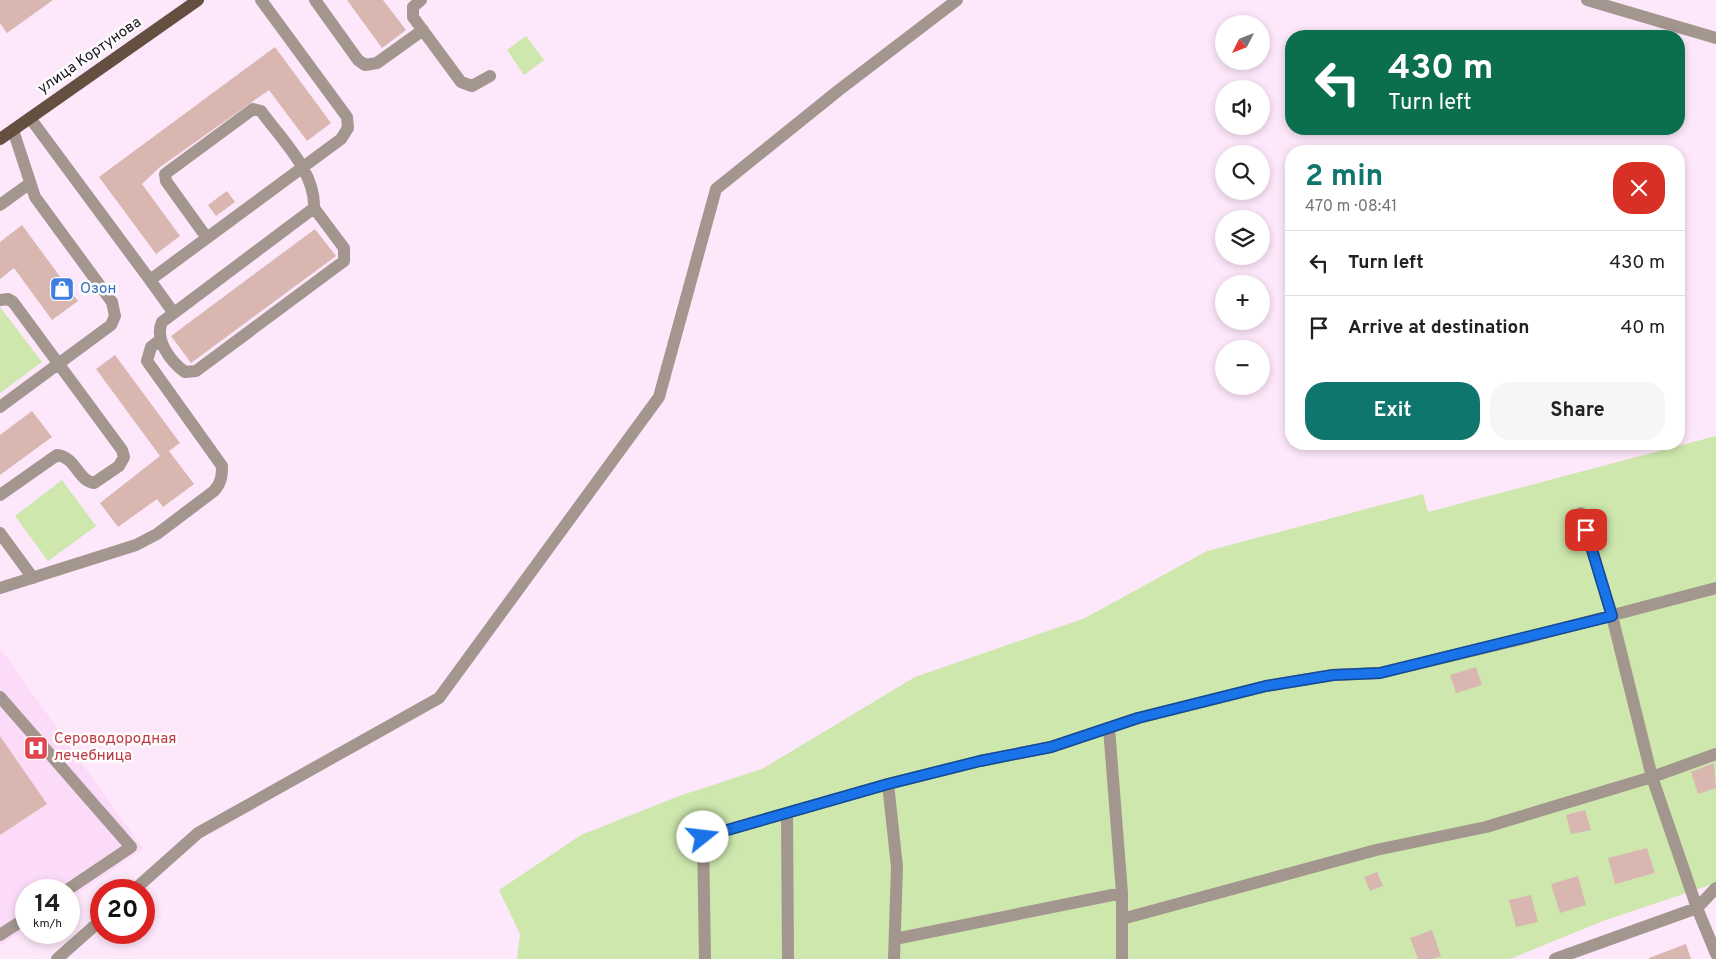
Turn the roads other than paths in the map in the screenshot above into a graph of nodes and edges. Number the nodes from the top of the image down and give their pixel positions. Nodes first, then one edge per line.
1 (261, 0) edge
2 (315, 0) edge
3 (420, 0) edge
4 (957, 0) edge
5 (1587, 0) edge
6 (194, 1) edge
7 (423, 30) junction
8 (1716, 38) edge
9 (490, 76) dead end
10 (30, 118) junction
11 (13, 130) junction
12 (0, 139) edge
13 (302, 167) junction
14 (29, 184) junction
15 (0, 205) edge
16 (314, 208) junction
17 (207, 238) junction
18 (150, 280) junction
19 (0, 300) edge
20 (173, 312) junction
21 (160, 340) junction
22 (58, 364) junction
23 (0, 407) edge
24 (0, 495) edge
25 (1581, 513) dead end
26 (0, 533) edge
27 (33, 578) junction
28 (0, 588) edge
29 (1716, 588) edge
30 (1612, 616) junction
31 (0, 697) edge
32 (1109, 728) junction
33 (1716, 754) edge
34 (1652, 777) junction
35 (888, 784) junction
36 (787, 813) junction
37 (146, 879) edge
38 (80, 881) edge
39 (1716, 888) edge
40 (1122, 893) junction
41 (1697, 908) junction
42 (1122, 919) junction
43 (15, 925) edge
44 (90, 930) edge
45 (0, 935) edge
46 (895, 939) junction
47 (1716, 954) edge
48 (58, 959) edge
49 (705, 959) edge
50 (788, 959) edge
51 (894, 959) edge
52 (1122, 959) edge
53 (1556, 959) edge

1 - 13 street
2 - 7 street
3 - 7 street
4 - 37 street
5 - 8 street
6 - 10 main road, улица Кортунова
7 - 9 street
10 - 11 main road, улица Кортунова
10 - 18 street
11 - 12 main road, улица Кортунова
11 - 14 street
13 - 16 street
13 - 17 street
13 - 17 street
14 - 15 street
14 - 22 street
16 - 20 street
16 - 21 street
17 - 18 street
18 - 20 street
19 - 22 street
20 - 21 street
21 - 27 street
22 - 23 street
22 - 24 street
25 - 30 street
26 - 27 street
27 - 28 street
29 - 30 street
30 - 32 street
30 - 34 street
31 - 38 street
32 - 35 street
32 - 40 street
33 - 34 street
34 - 41 street
34 - 42 street
35 - 36 street
35 - 46 street
36 - 49 street
36 - 50 street
39 - 41 street
40 - 42 street
40 - 46 street
41 - 47 street
41 - 53 street
42 - 52 street
43 - 45 street
44 - 48 street
46 - 51 street

